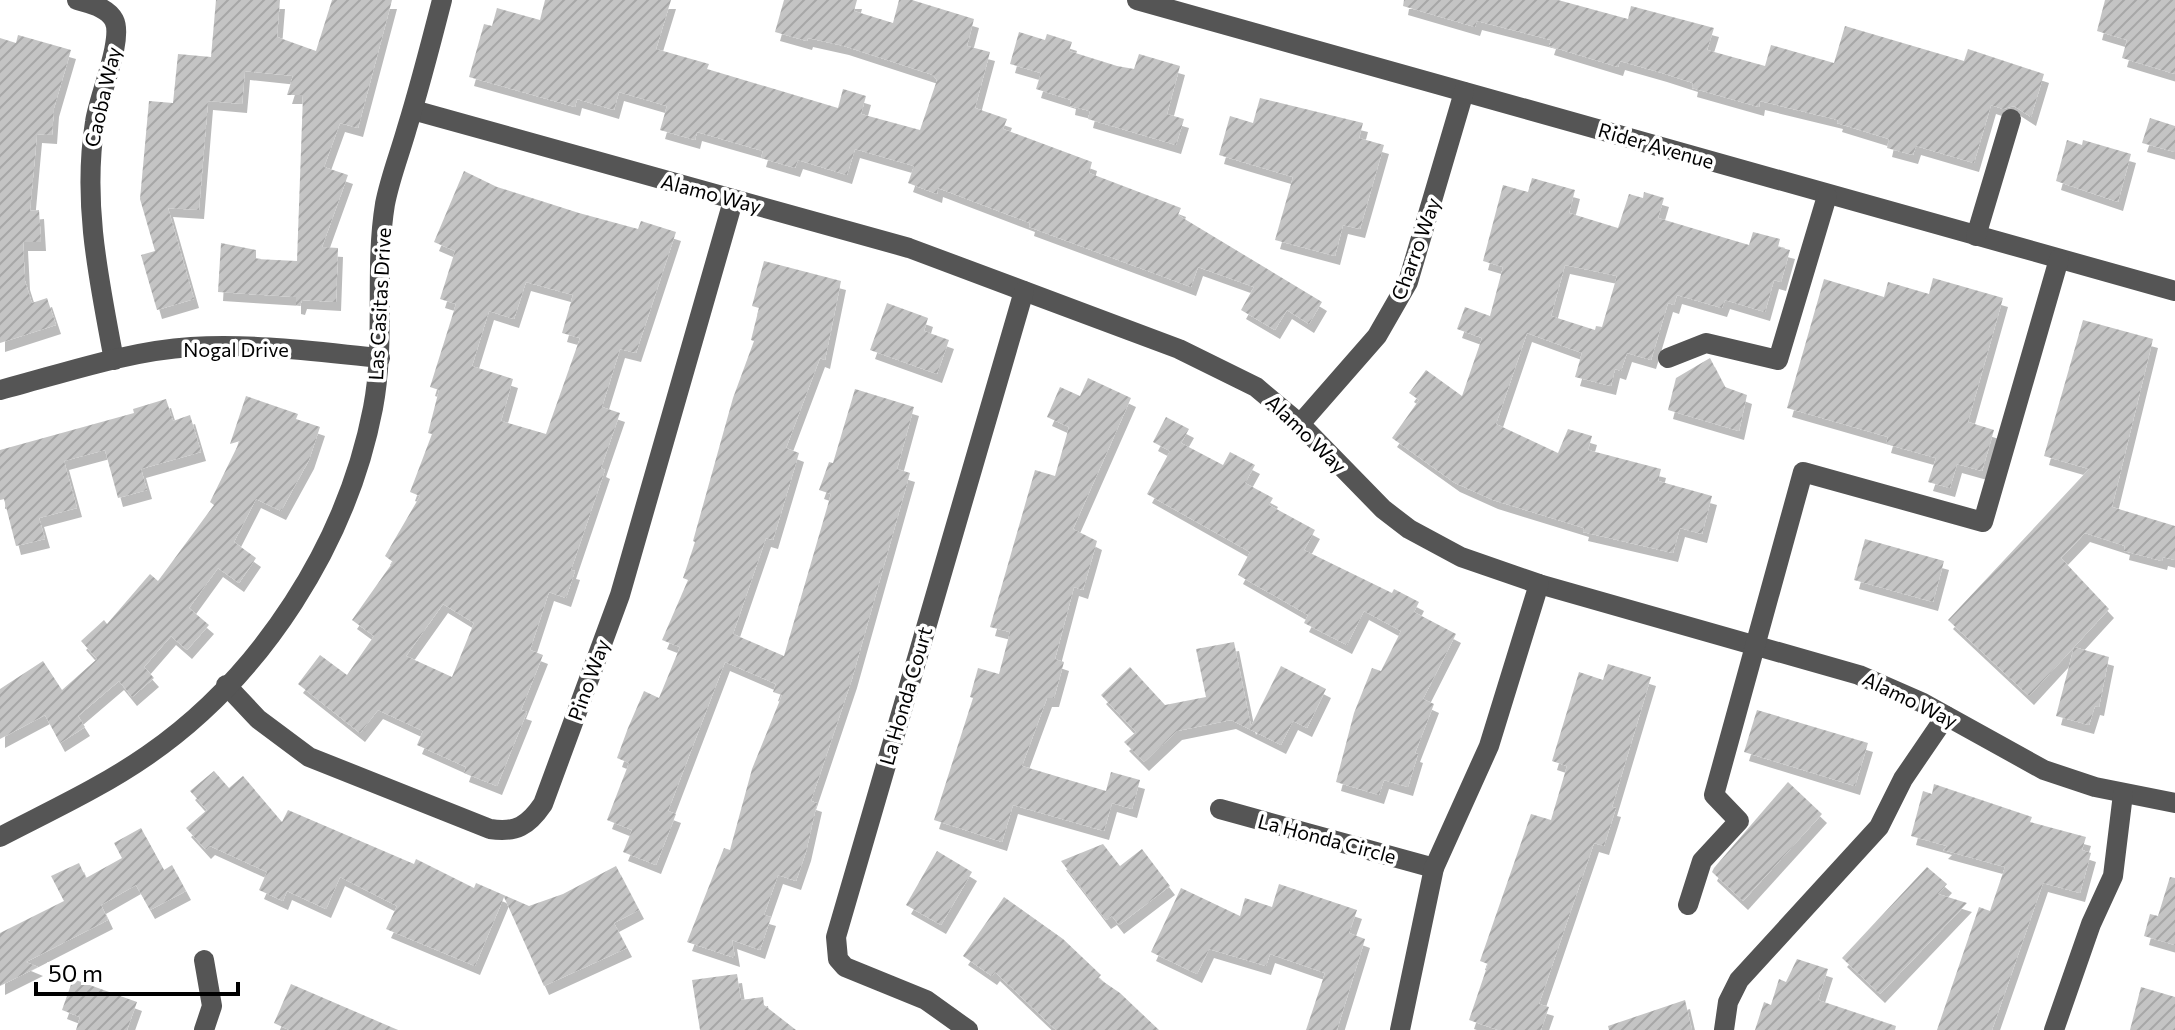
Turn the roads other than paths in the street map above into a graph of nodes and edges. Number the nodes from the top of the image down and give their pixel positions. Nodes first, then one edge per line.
1 (77, 0) edge
2 (442, 0) edge
3 (1137, 0) edge
4 (1464, 92) junction
5 (413, 110) junction
6 (2011, 119) dead end
7 (1827, 196) junction
8 (733, 201) junction
9 (1976, 236) junction
10 (2059, 259) junction
11 (1024, 291) junction
12 (2175, 291) edge
13 (380, 358) junction
14 (1668, 358) dead end
15 (114, 360) junction
16 (0, 390) edge
17 (1300, 424) junction
18 (1539, 584) junction
19 (1755, 644) junction
20 (226, 685) junction
21 (1946, 716) junction
22 (2123, 794) junction
23 (2175, 803) edge
24 (1220, 809) dead end
25 (0, 837) edge
26 (1434, 868) junction
27 (1688, 905) dead end
28 (204, 960) dead end
29 (204, 1030) edge
30 (968, 1030) edge
31 (1400, 1030) edge
32 (1724, 1030) edge
33 (2054, 1030) edge

1 - 15 street, Caoba Way
2 - 5 street, Las Casitas Drive
3 - 4 street, Rider Avenue
4 - 7 street, Rider Avenue
4 - 17 street, Charro Way
5 - 8 street, Alamo Way
5 - 13 street, Las Casitas Drive
6 - 9 street
7 - 9 street, Rider Avenue
7 - 14 street
8 - 11 street, Alamo Way
8 - 20 street, Pino Way
9 - 10 street, Rider Avenue
10 - 12 street, Rider Avenue
10 - 19 street
11 - 17 street, Alamo Way
11 - 30 street, La Honda Court
13 - 15 street, Nogal Drive
13 - 20 street, Las Casitas Drive
15 - 16 street, Nogal Drive
17 - 18 street, Alamo Way
18 - 19 street, Alamo Way
18 - 26 street
19 - 21 street, Alamo Way
19 - 27 street
20 - 25 street, Las Casitas Drive
21 - 22 street, Alamo Way
21 - 32 street
22 - 23 street, Alamo Way
22 - 33 street
24 - 26 street, La Honda Circle
26 - 31 street
28 - 29 street

